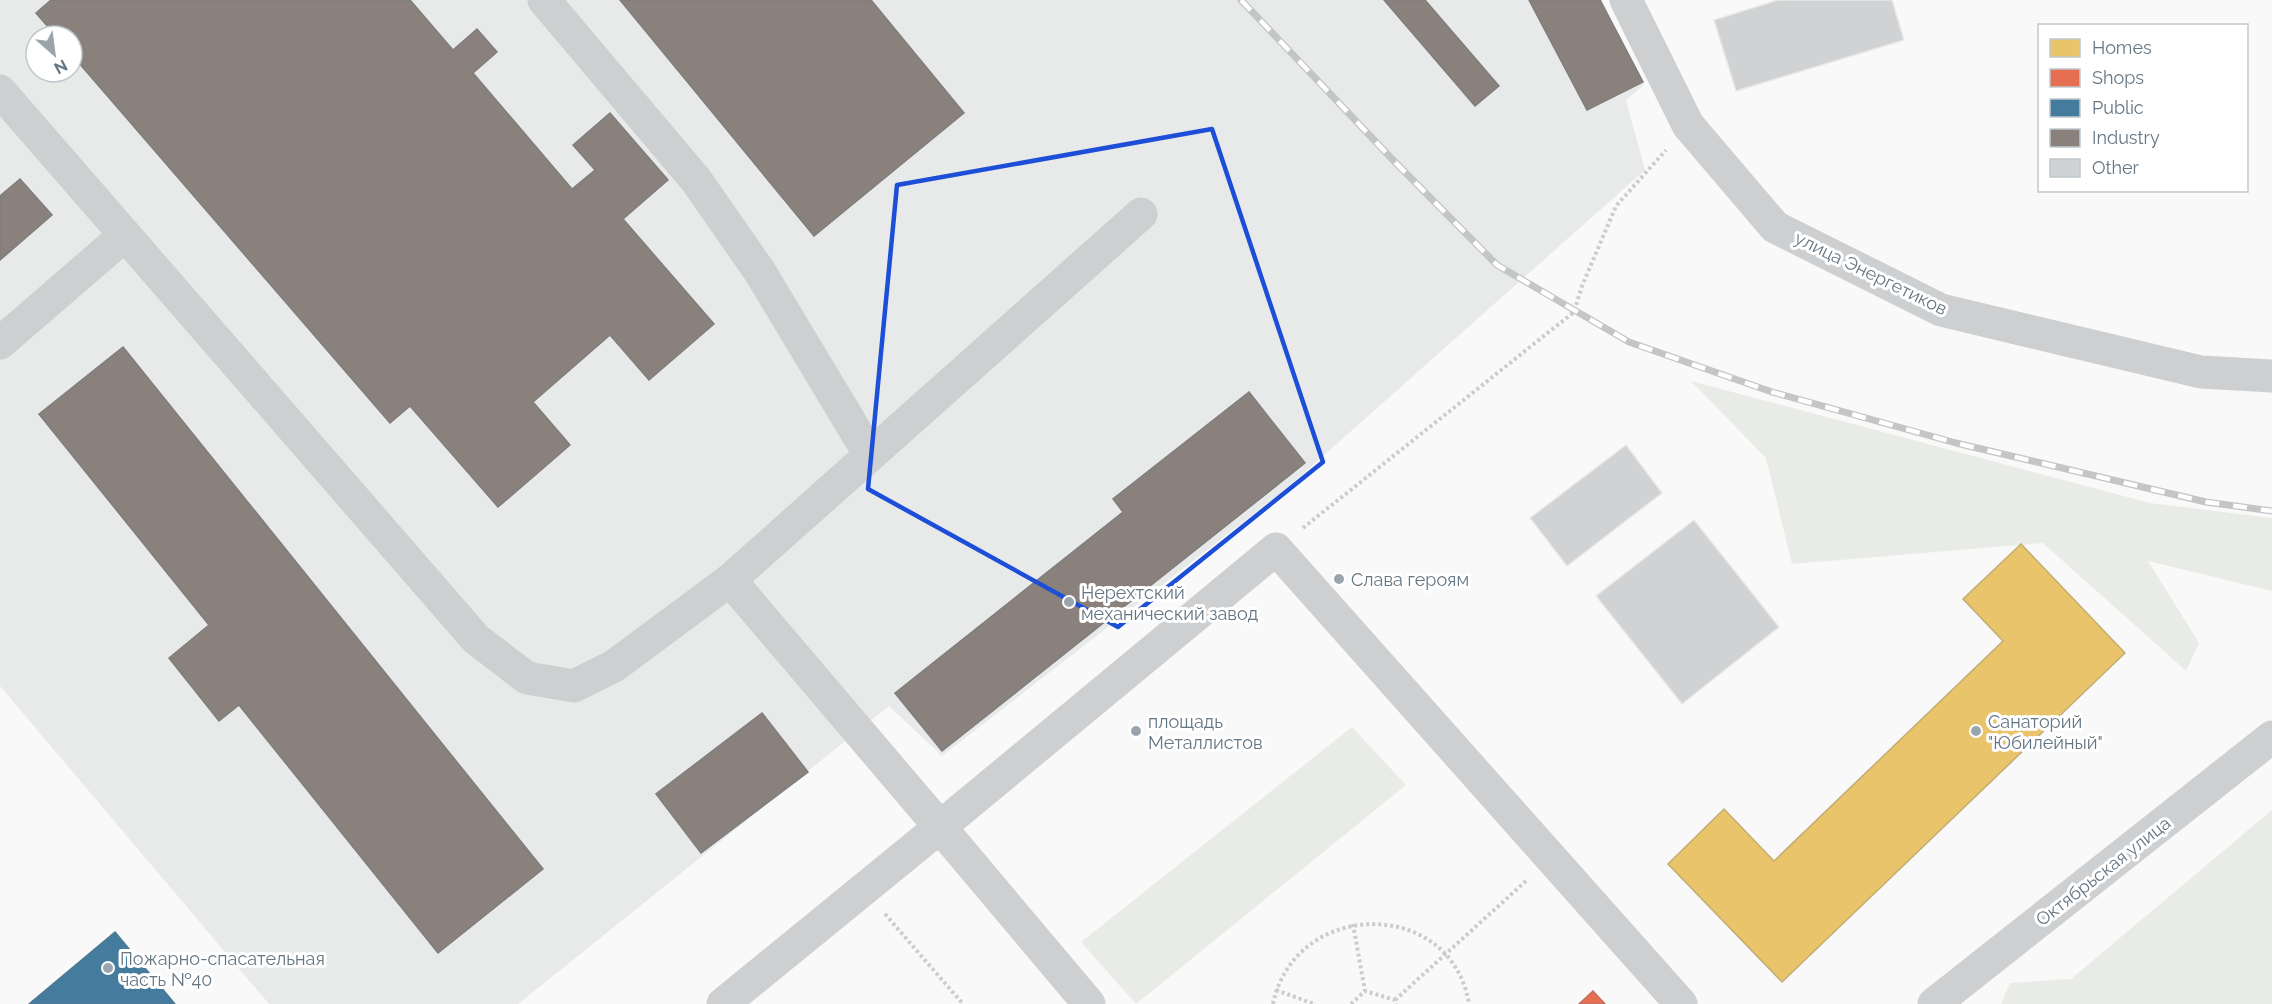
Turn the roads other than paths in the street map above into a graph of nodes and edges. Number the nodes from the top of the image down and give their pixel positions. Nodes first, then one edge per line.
1 (544, 0) edge
2 (1626, 0) edge
3 (0, 91) edge
4 (1141, 214) dead end
5 (125, 236) junction
6 (0, 343) edge
7 (2272, 376) edge
8 (870, 455) junction
9 (730, 580) junction
10 (2272, 737) edge
11 (940, 828) junction
12 (723, 1004) edge
13 (1089, 1004) edge
14 (1681, 1004) edge
15 (1934, 1004) edge

1 - 8 street
2 - 7 street, улица Энергетиков
3 - 5 street
4 - 8 street
5 - 6 street
5 - 9 street
8 - 9 street
9 - 11 street
10 - 15 street, Октябрьская улица
11 - 12 street
11 - 13 street
11 - 14 street

